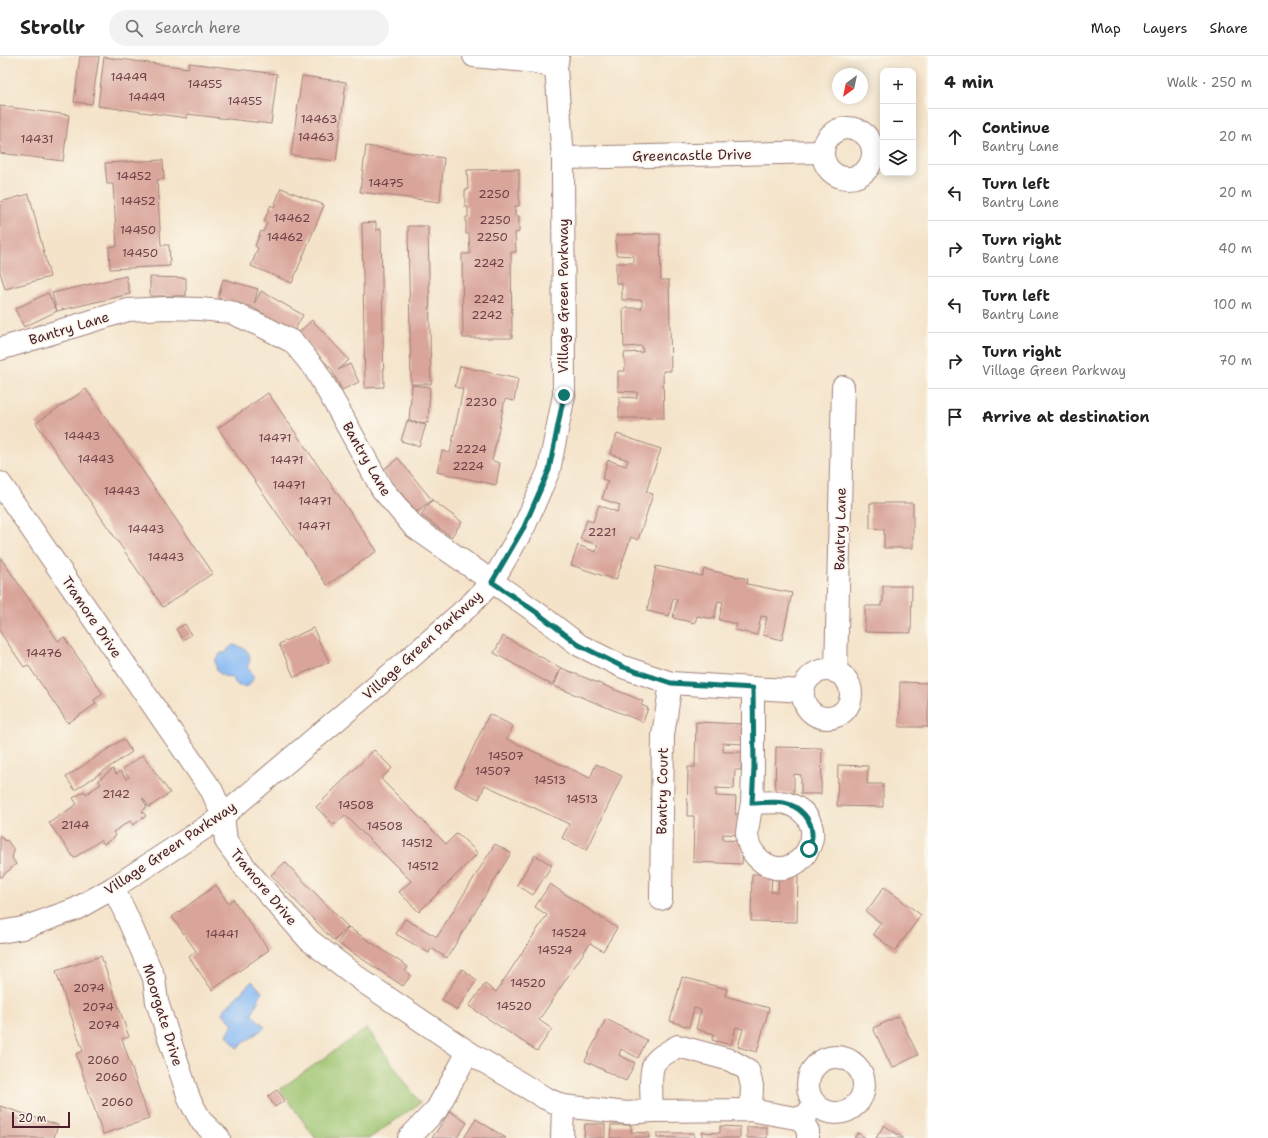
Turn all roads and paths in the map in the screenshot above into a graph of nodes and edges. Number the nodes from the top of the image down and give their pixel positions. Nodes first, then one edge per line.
1 (474, 56) edge
2 (557, 62) edge
3 (822, 152) dead end
4 (563, 158) junction
5 (0, 349) edge
6 (843, 387) dead end
7 (0, 483) edge
8 (492, 582) junction
9 (836, 671) junction
10 (671, 683) junction
11 (753, 688) junction
12 (803, 691) junction
13 (752, 803) dead end
14 (223, 816) junction
15 (113, 888) junction
16 (661, 899) dead end
17 (0, 932) edge
18 (468, 1052) junction
19 (563, 1106) junction
20 (751, 1110) junction
21 (652, 1111) junction
22 (808, 1121) edge
23 (218, 1138) edge
24 (408, 1138) edge
25 (562, 1138) edge

1 - 2 street
2 - 4 street, Village Green Parkway
3 - 4 street, Greencastle Drive
4 - 8 street, Village Green Parkway
5 - 8 street, Bantry Lane
6 - 9 street, Bantry Lane
7 - 14 street, Tramore Drive
8 - 10 street, Bantry Lane
8 - 14 street, Village Green Parkway
9 - 12 street
9 - 12 street
10 - 11 street, Bantry Lane
10 - 16 street, Bantry Court
11 - 12 street, Bantry Lane
11 - 13 street
14 - 15 street, Village Green Parkway
14 - 18 street, Tramore Drive
15 - 17 street, Village Green Parkway
15 - 23 street, Moorgate Drive
18 - 19 street, Tramore Drive
18 - 24 street
19 - 21 street, Tramore Drive
19 - 25 street
20 - 21 street, Tramore Drive
20 - 21 street
20 - 22 street, Tramore Drive

